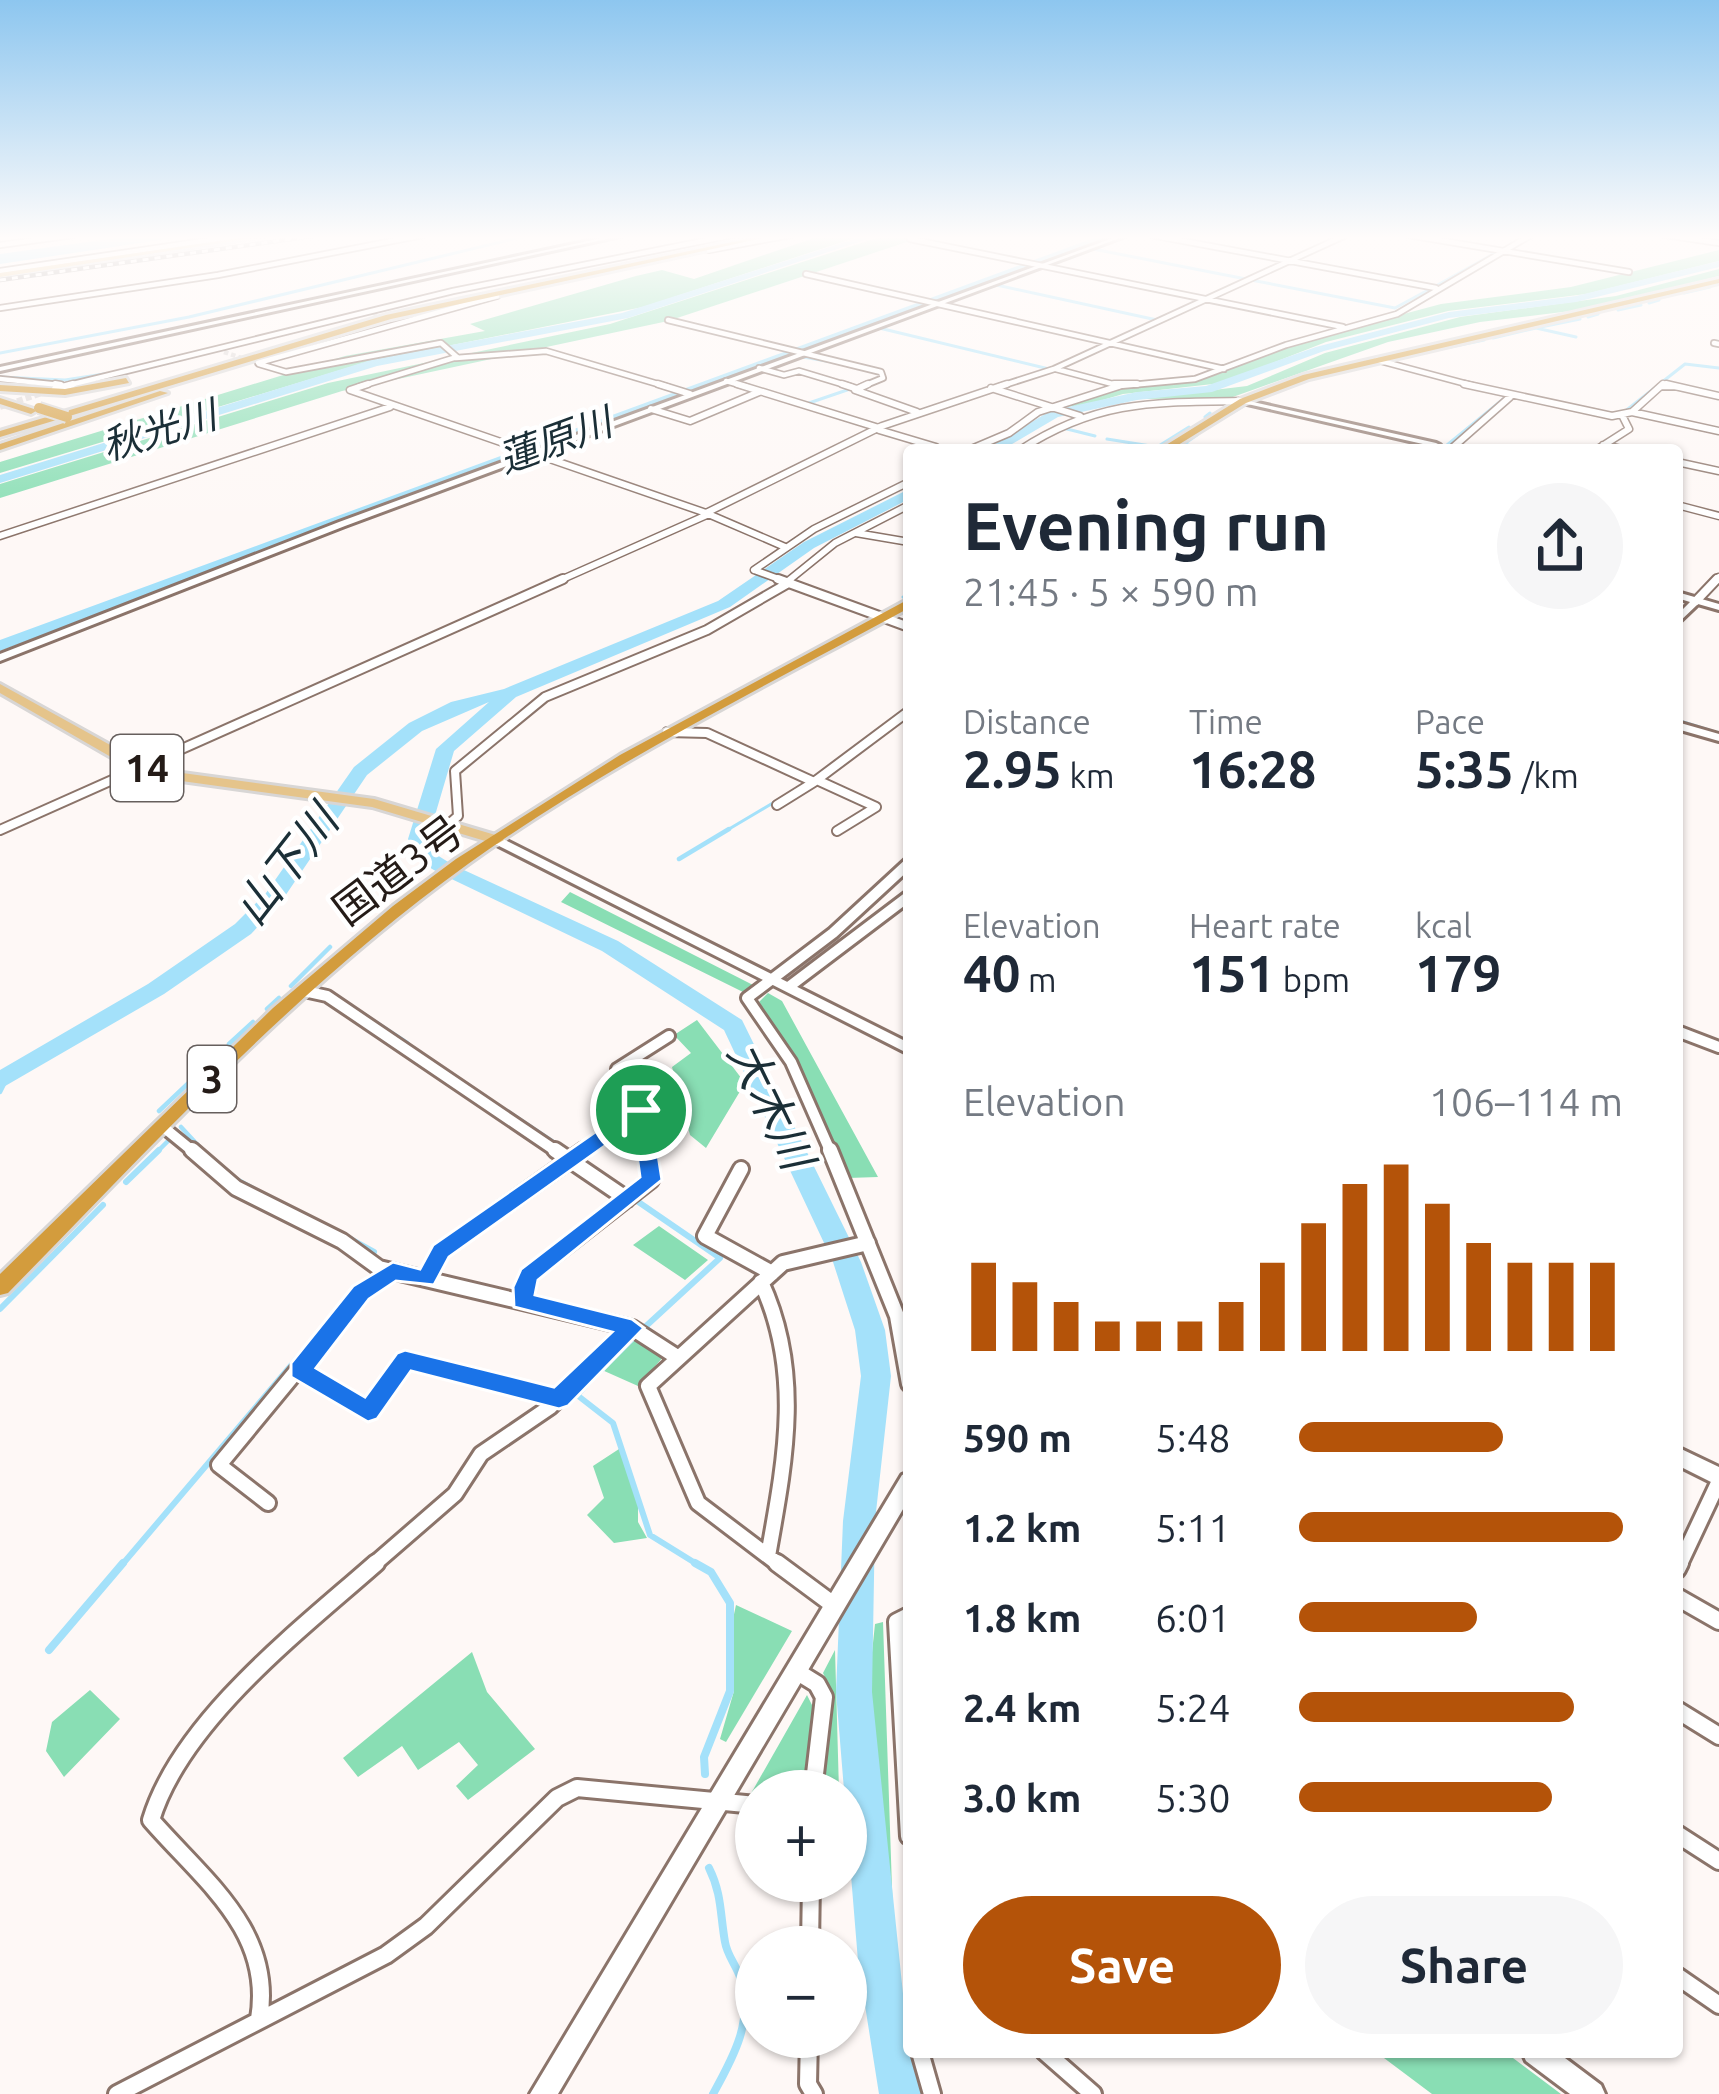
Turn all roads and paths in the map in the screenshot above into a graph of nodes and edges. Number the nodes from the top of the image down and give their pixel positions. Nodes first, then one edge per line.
1 (168, 333) edge
2 (293, 333) edge
3 (320, 333) edge
4 (346, 333) edge
5 (350, 333) edge
6 (351, 333) edge
7 (716, 333) edge
8 (850, 333) edge
9 (1065, 333) edge
10 (1132, 333) edge
11 (1332, 333) edge
12 (1495, 333) edge
13 (1110, 343) junction
14 (797, 354) junction
15 (456, 357) junction
16 (1377, 360) junction
17 (197, 366) junction
18 (758, 368) junction
19 (0, 369) edge
20 (1054, 369) junction
21 (1227, 369) junction
22 (726, 381) junction
23 (1120, 386) junction
24 (992, 388) junction
25 (856, 389) junction
26 (0, 391) edge
27 (684, 392) junction
28 (759, 392) junction
29 (1509, 396) junction
30 (1719, 396) edge
31 (1243, 401) junction
32 (393, 406) junction
33 (1053, 408) junction
34 (651, 409) junction
35 (1632, 412) junction
36 (920, 413) junction
37 (1080, 416) junction
38 (1622, 417) junction
39 (68, 420) junction
40 (879, 429) junction
41 (0, 431) edge
42 (1719, 431) edge
43 (926, 444) edge
44 (981, 444) edge
45 (1031, 444) edge
46 (1173, 444) edge
47 (1417, 444) edge
48 (1459, 444) edge
49 (1605, 444) edge
50 (0, 447) edge
51 (526, 451) junction
52 (1683, 463) edge
53 (1719, 471) edge
54 (903, 485) edge
55 (1683, 507) edge
56 (903, 508) edge
57 (707, 513) junction
58 (1719, 516) edge
59 (856, 533) junction
60 (0, 536) edge
61 (903, 543) edge
62 (785, 547) junction
63 (1719, 577) edge
64 (789, 581) junction
65 (1683, 598) edge
66 (1696, 601) junction
67 (903, 605) edge
68 (1719, 607) edge
69 (1683, 615) edge
70 (882, 617) junction
71 (903, 625) edge
72 (0, 658) edge
73 (0, 688) edge
74 (903, 716) edge
75 (1683, 727) edge
76 (664, 731) junction
77 (1719, 738) edge
78 (143, 766) junction
79 (816, 781) junction
80 (777, 805) dead end
81 (450, 823) junction
82 (0, 830) edge
83 (838, 831) dead end
84 (497, 840) junction
85 (903, 868) edge
86 (903, 901) edge
87 (774, 977) junction
88 (790, 986) junction
89 (304, 991) junction
90 (1683, 1032) edge
91 (669, 1036) dead end
92 (903, 1046) edge
93 (1719, 1047) edge
94 (641, 1110) junction
95 (162, 1126) junction
96 (569, 1160) junction
97 (741, 1168) dead end
98 (627, 1199) junction
99 (864, 1244) junction
100 (393, 1271) junction
101 (766, 1277) junction
102 (426, 1279) junction
103 (0, 1287) edge
104 (522, 1301) junction
105 (632, 1328) junction
106 (903, 1350) edge
107 (677, 1357) junction
108 (300, 1370) junction
109 (559, 1399) junction
110 (1683, 1458) edge
111 (1719, 1479) edge
112 (903, 1490) edge
113 (268, 1502) dead end
114 (769, 1556) junction
115 (1683, 1556) edge
116 (1683, 1601) edge
117 (835, 1606) junction
118 (903, 1619) edge
119 (1719, 1622) edge
120 (796, 1671) junction
121 (1683, 1714) edge
122 (903, 1729) edge
123 (1719, 1736) edge
124 (815, 1770) edge
125 (715, 1804) junction
126 (735, 1804) edge
127 (1683, 1838) edge
128 (1719, 1861) edge
129 (1683, 1980) edge
130 (1719, 2005) edge
131 (259, 2019) junction
132 (809, 2058) edge
133 (922, 2058) edge
134 (1052, 2058) edge
135 (1543, 2058) edge
136 (117, 2094) edge
137 (543, 2094) edge
138 (814, 2094) edge
139 (932, 2094) edge
140 (1093, 2094) edge
141 (1592, 2094) edge

1 - 19 street
2 - 26 street
3 - 17 highway
4 - 41 highway
5 - 39 highway
6 - 15 street
7 - 14 street
8 - 14 street
9 - 13 street
10 - 13 street
11 - 21 street
12 - 16 highway
13 - 20 street
13 - 21 street
14 - 18 street
14 - 25 street
15 - 27 street
15 - 32 street
16 - 29 street
16 - 31 highway
17 - 26 highway
17 - 41 highway
18 - 22 street
18 - 25 street
20 - 23 street
20 - 24 street
21 - 23 street
22 - 27 street
22 - 28 street
23 - 33 street
24 - 33 street
24 - 36 street
25 - 36 street
26 - 39 highway, bridge
27 - 34 street
28 - 34 street
28 - 40 street
29 - 38 street
29 - 48 street
30 - 35 street
31 - 37 street
31 - 46 highway
31 - 47 street
32 - 51 street
32 - 60 street
33 - 37 street
33 - 44 street
34 - 51 street
35 - 38 street
35 - 42 street
36 - 40 street
37 - 45 street
38 - 49 street
39 - 50 highway
40 - 43 street
40 - 57 street
51 - 57 street
51 - 72 street
52 - 53 street
54 - 62 street
55 - 58 street
56 - 59 street
57 - 62 street
57 - 78 street
59 - 61 street
59 - 64 street
62 - 64 street
63 - 66 street
64 - 70 street
64 - 81 street
65 - 66 street
66 - 68 street
66 - 69 street
67 - 70 highway, 国道3号 / 3
70 - 71 street
70 - 76 highway, 国道3号 / 3
73 - 78 main road, 14
74 - 79 street
75 - 77 street
76 - 79 street
76 - 84 highway, 国道3号 / 3
78 - 81 main road, 14
78 - 82 street
79 - 80 street
79 - 83 street
81 - 84 main road, 14
84 - 87 street
84 - 89 highway, 国道3号 / 3
85 - 87 street
86 - 88 street
87 - 88 street
87 - 99 street
88 - 92 street
89 - 95 highway, 国道3号 / 3
89 - 96 street
90 - 93 street
91 - 94 street
94 - 96 street
94 - 98 street
95 - 100 street
95 - 103 highway, 国道3号 / 3
96 - 98 street
96 - 102 street
97 - 101 street
98 - 104 street
99 - 101 street
99 - 106 street
100 - 102 street
100 - 108 street
101 - 107 street
101 - 114 street
102 - 104 street
104 - 105 street
105 - 107 street
105 - 109 street
107 - 114 street
108 - 109 street
108 - 113 street
109 - 131 street
110 - 111 street
111 - 115 street
112 - 117 street
114 - 117 street
116 - 119 street
117 - 120 street
118 - 122 street
120 - 124 street
120 - 125 street
121 - 123 street
125 - 126 street
125 - 131 street
125 - 137 street
127 - 128 street
129 - 130 street
131 - 136 street
132 - 138 street
133 - 139 street
134 - 140 street
135 - 141 street

